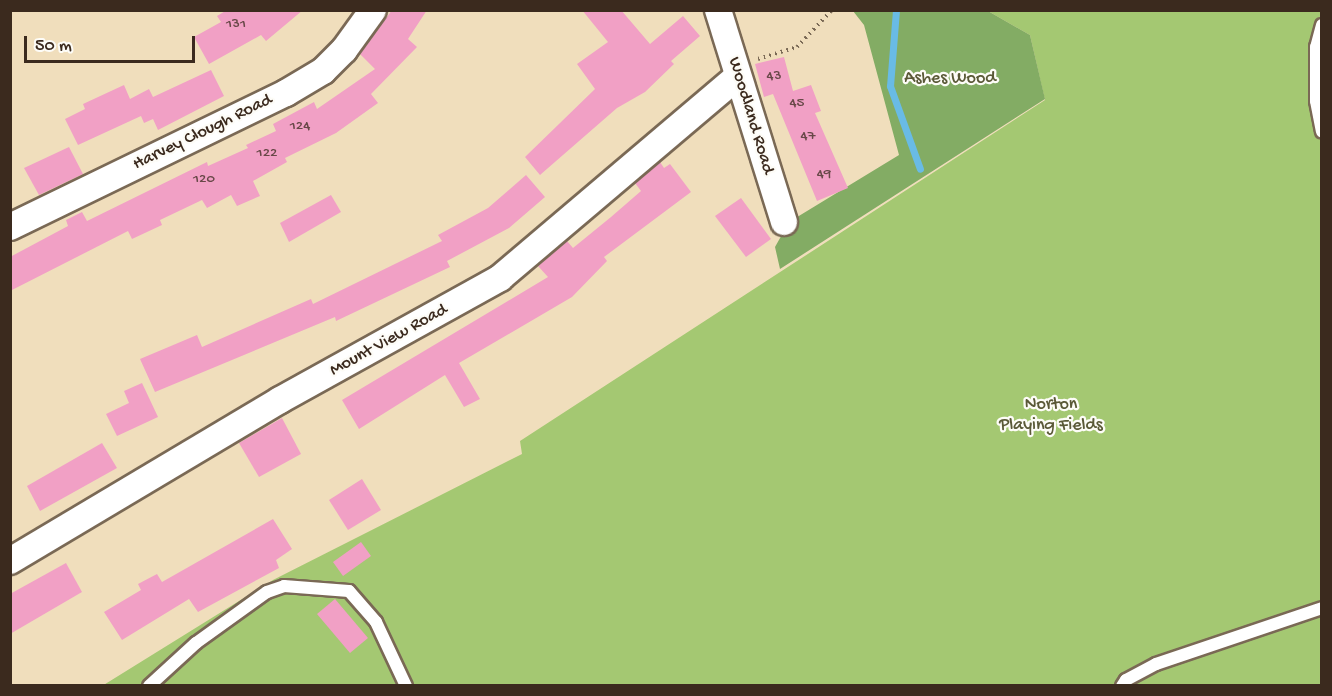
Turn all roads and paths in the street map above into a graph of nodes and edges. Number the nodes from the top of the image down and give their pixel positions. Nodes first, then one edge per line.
1 (373, 10) edge
2 (718, 10) edge
3 (832, 10) edge
4 (1322, 25) edge
5 (735, 72) junction
6 (1322, 131) edge
7 (784, 222) dead end
8 (11, 226) edge
9 (10, 561) edge
10 (1322, 608) edge
11 (149, 686) edge
12 (406, 686) edge
13 (1122, 686) edge

1 - 8 street, Harvey Clough Road
2 - 5 street, Woodland Road
3 - 5 path
4 - 6 lane
5 - 7 street, Woodland Road
5 - 9 street, Mount View Road
10 - 13 lane
11 - 12 lane

